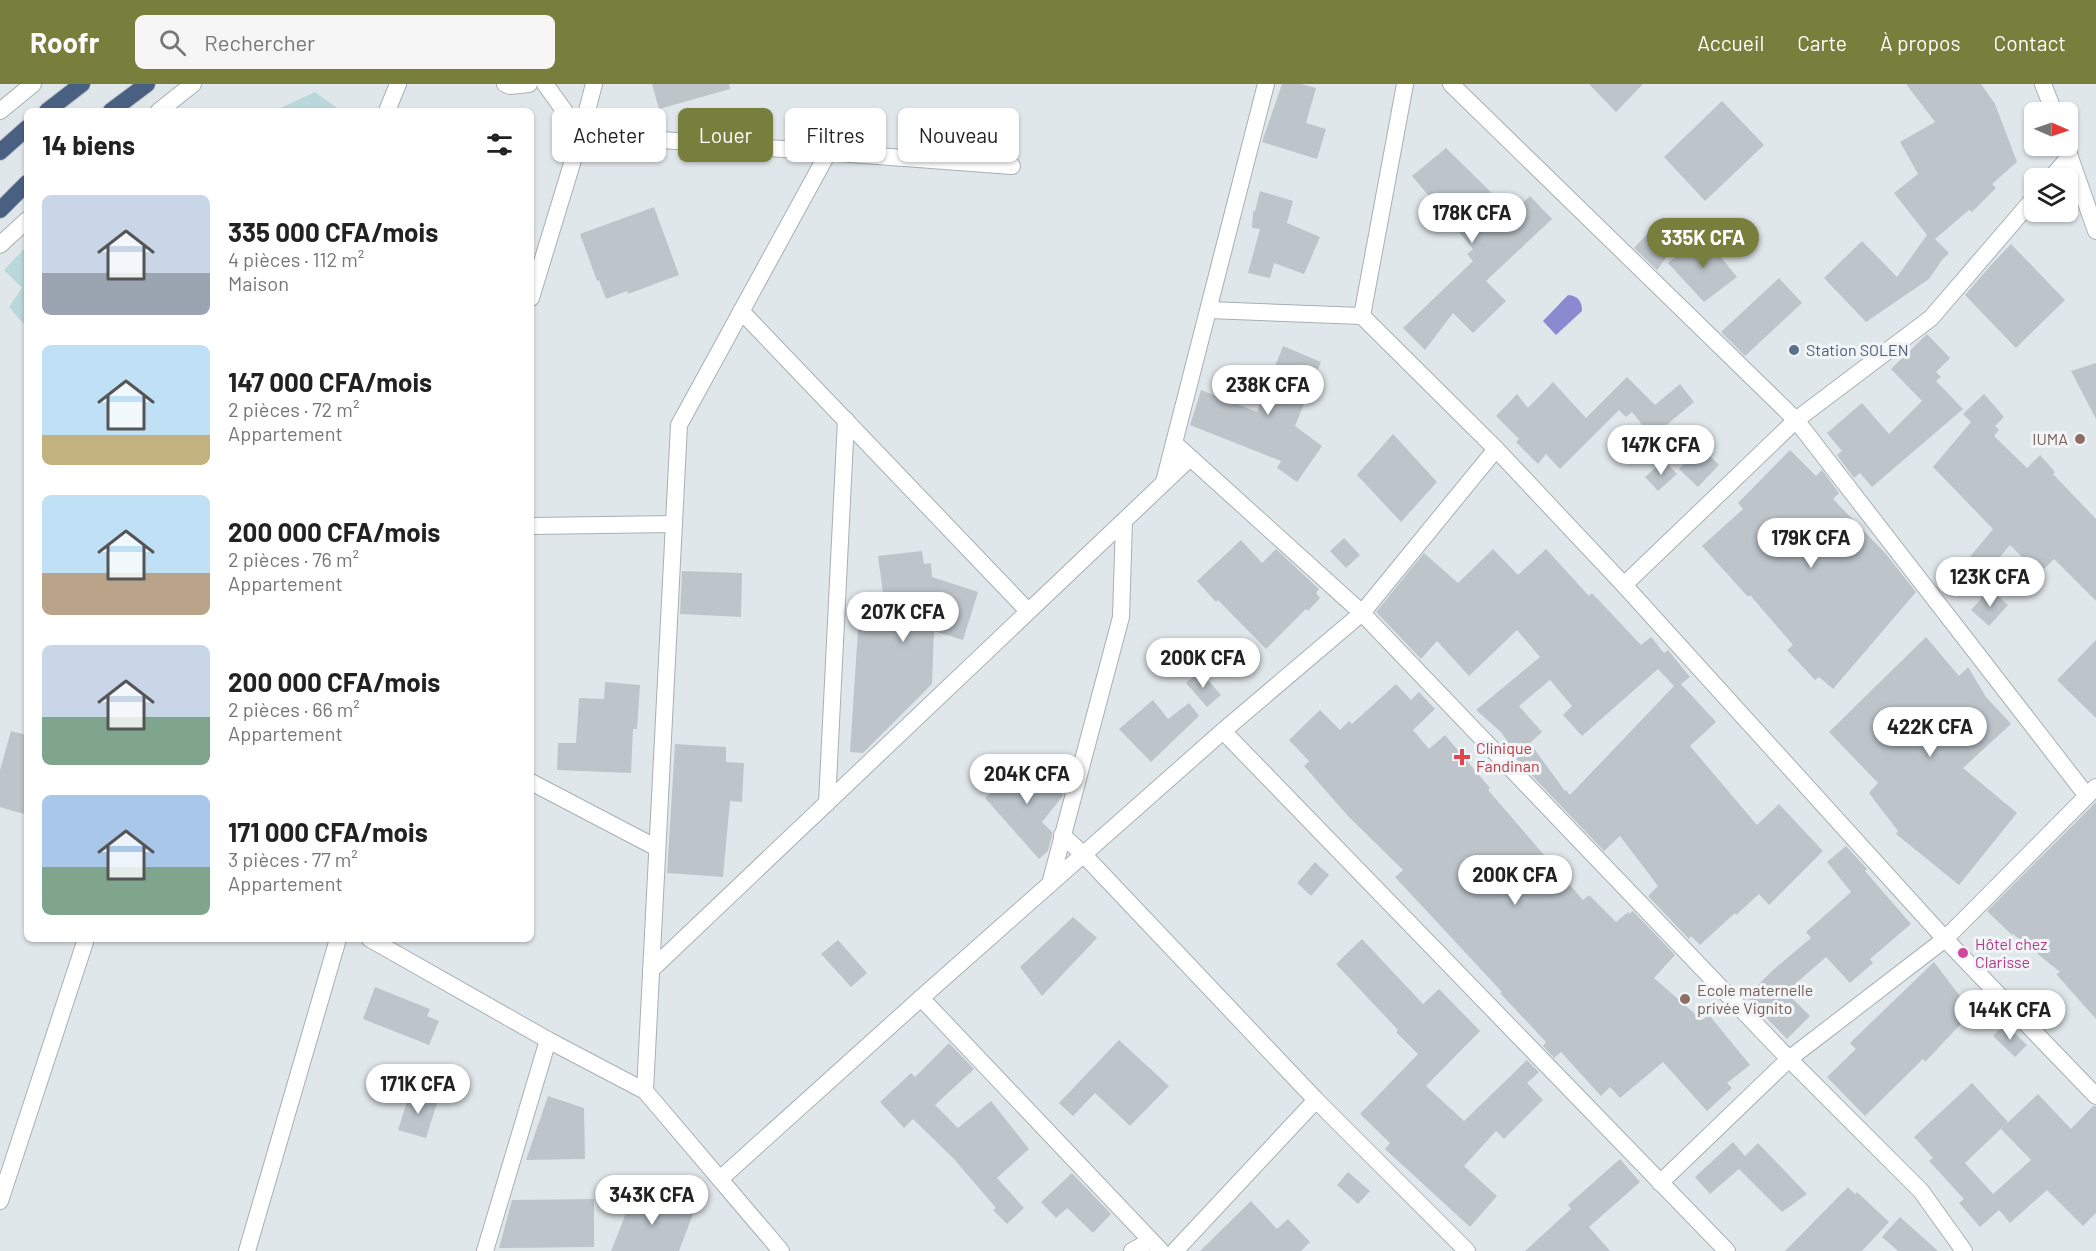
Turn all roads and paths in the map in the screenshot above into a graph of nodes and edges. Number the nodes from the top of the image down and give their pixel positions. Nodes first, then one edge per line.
1 (33, 84) edge
2 (82, 84) edge
3 (147, 84) edge
4 (194, 84) edge
5 (398, 84) edge
6 (505, 84) edge
7 (529, 84) edge
8 (545, 84) edge
9 (594, 84) edge
10 (1266, 84) edge
11 (1406, 84) edge
12 (1451, 84) edge
13 (2043, 84) edge
14 (2050, 102) edge
15 (51, 108) edge
16 (115, 108) edge
17 (163, 108) edge
18 (388, 108) edge
19 (562, 108) edge
20 (588, 108) edge
21 (0, 111) edge
22 (24, 131) edge
23 (666, 140) edge
24 (785, 149) edge
25 (0, 152) edge
26 (886, 156) edge
27 (2070, 156) edge
28 (572, 162) edge
29 (823, 162) edge
30 (1012, 166) dead end
31 (24, 186) edge
32 (0, 210) edge
33 (2024, 210) edge
34 (24, 223) edge
35 (2096, 231) edge
36 (0, 245) edge
37 (534, 288) edge
38 (1209, 310) junction
39 (741, 311) junction
40 (1362, 316) junction
41 (846, 420) junction
42 (1796, 420) junction
43 (1174, 443) junction
44 (1496, 449) junction
45 (1190, 458) junction
46 (1164, 483) junction
47 (1124, 521) junction
48 (674, 524) junction
49 (534, 526) edge
50 (1624, 585) junction
51 (1028, 611) junction
52 (1362, 613) junction
53 (1223, 732) junction
54 (534, 784) edge
55 (2091, 791) edge
56 (827, 803) junction
57 (1062, 835) junction
58 (657, 848) junction
59 (1084, 855) junction
60 (1050, 884) junction
61 (1945, 939) junction
62 (85, 942) edge
63 (337, 942) edge
64 (375, 942) edge
65 (651, 970) junction
66 (921, 998) junction
67 (548, 1040) junction
68 (1789, 1059) junction
69 (2094, 1089) edge
70 (645, 1090) junction
71 (1316, 1100) junction
72 (720, 1179) junction
73 (1660, 1183) junction
74 (0, 1201) edge
75 (1155, 1246) edge
76 (247, 1251) edge
77 (485, 1251) edge
78 (781, 1251) edge
79 (1132, 1251) edge
80 (1175, 1251) edge
81 (1467, 1251) edge
82 (1727, 1251) edge
83 (1964, 1251) edge

1 - 21 street
2 - 15 highway
3 - 16 highway
4 - 17 street
5 - 18 street
6 - 7 street
8 - 19 street
9 - 20 street
10 - 38 street
11 - 40 street
12 - 42 street
13 - 14 street
22 - 25 highway
23 - 24 street
26 - 30 street
27 - 35 street
28 - 37 street
29 - 39 street
31 - 32 highway
33 - 42 street
34 - 36 street
38 - 40 street
38 - 43 street
39 - 41 street
39 - 48 street
40 - 44 street
41 - 51 street
41 - 56 street
42 - 50 street
42 - 55 street
43 - 45 street
43 - 46 street
44 - 50 street
44 - 52 street
45 - 46 street
45 - 52 street
46 - 47 street
47 - 51 street
47 - 57 street
48 - 49 street
48 - 58 street
50 - 61 street
51 - 56 street
52 - 53 street
52 - 68 street
53 - 59 street
53 - 73 street
54 - 58 street
55 - 61 street
56 - 65 street
57 - 59 street
57 - 60 street
58 - 65 street
59 - 60 street
59 - 71 street
60 - 66 street
61 - 68 street
61 - 69 street
62 - 74 street
63 - 76 street
64 - 67 street
65 - 70 street
66 - 72 street
66 - 75 street
67 - 70 street
67 - 77 street
68 - 73 street
68 - 83 street
70 - 72 street
71 - 80 street
71 - 81 street
72 - 78 street
73 - 82 street
75 - 79 street

